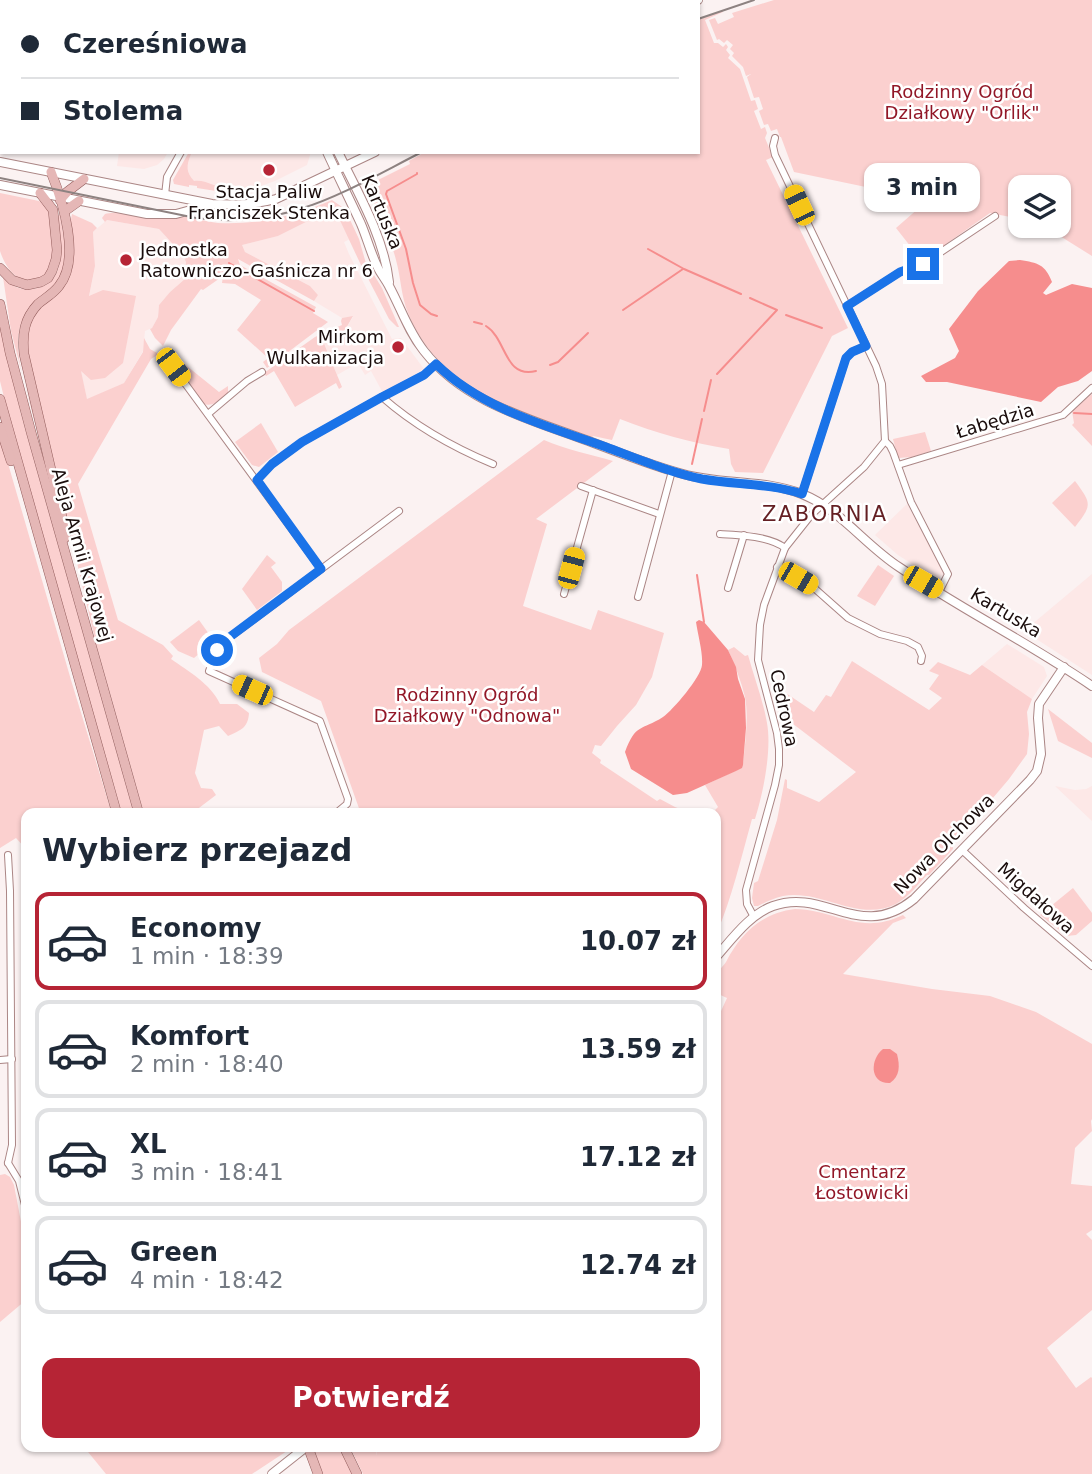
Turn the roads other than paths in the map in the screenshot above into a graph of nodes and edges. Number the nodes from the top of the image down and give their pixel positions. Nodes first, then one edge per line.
1 (775, 138) dead end
2 (180, 154) edge
3 (328, 154) edge
4 (339, 154) edge
5 (371, 154) edge
6 (0, 162) edge
7 (345, 166) junction
8 (335, 171) junction
9 (51, 172) junction
10 (84, 179) junction
11 (0, 185) edge
12 (40, 193) junction
13 (165, 195) junction
14 (62, 198) junction
15 (79, 201) junction
16 (212, 204) junction
17 (53, 210) junction
18 (65, 211) junction
19 (995, 216) dead end
20 (0, 268) edge
21 (390, 287) junction
22 (0, 304) edge
23 (847, 306) junction
24 (866, 346) junction
25 (167, 352) dead end
26 (436, 364) junction
27 (262, 372) dead end
28 (1092, 388) edge
29 (382, 397) junction
30 (0, 399) edge
31 (208, 414) junction
32 (0, 427) edge
33 (885, 441) junction
34 (493, 464) dead end
35 (898, 465) junction
36 (19, 470) junction
37 (671, 471) junction
38 (257, 480) junction
39 (581, 486) dead end
40 (593, 490) junction
41 (802, 494) junction
42 (823, 505) junction
43 (399, 511) dead end
44 (659, 514) junction
45 (720, 534) dead end
46 (744, 535) junction
47 (64, 546) junction
48 (785, 548) junction
49 (777, 567) junction
50 (321, 569) junction
51 (728, 589) dead end
52 (939, 592) junction
53 (564, 594) dead end
54 (638, 597) dead end
55 (921, 661) dead end
56 (1064, 667) junction
57 (1092, 686) edge
58 (115, 808) edge
59 (137, 808) edge
60 (342, 808) edge
61 (962, 850) junction
62 (8, 855) dead end
63 (754, 917) junction
64 (721, 952) edge
65 (10, 959) junction
66 (1, 961) edge
67 (1092, 966) edge
68 (12, 1059) junction
69 (0, 1060) edge
70 (8, 1163) junction
71 (0, 1167) edge
72 (21, 1189) edge
73 (300, 1452) edge
74 (309, 1452) edge
75 (346, 1452) edge
76 (272, 1474) edge
77 (318, 1474) edge
78 (357, 1474) edge

1 - 23 street
2 - 13 street
3 - 8 street, Kartuska
4 - 7 street, Kartuska
5 - 7 street
6 - 9 street
7 - 8 street
7 - 21 street, Kartuska
8 - 16 street
8 - 21 street, Kartuska
9 - 10 street
9 - 14 main road
10 - 13 street
10 - 14 main road
11 - 12 street
12 - 14 street
12 - 17 main road
13 - 16 street
14 - 15 street
14 - 17 main road
14 - 18 main road
15 - 16 street
15 - 18 main road
17 - 20 main road
18 - 47 main road
19 - 23 street
21 - 26 street, Kartuska
22 - 47 main road, Aleja Armii Krajowej
23 - 24 street
24 - 33 street
24 - 41 street
25 - 31 street
26 - 29 street
26 - 37 street, Kartuska
27 - 31 street
28 - 35 street, Łabędzia
29 - 34 street
29 - 38 street
30 - 36 main road, Aleja Armii Krajowej
31 - 38 street
32 - 36 main road
33 - 35 street
33 - 42 street, Cedrowa
35 - 52 street
36 - 58 main road, Aleja Armii Krajowej
37 - 41 street, Kartuska
37 - 44 street
38 - 50 street
39 - 40 street
40 - 44 street
40 - 53 street
41 - 42 street, Kartuska
42 - 48 street, Cedrowa
42 - 52 street, Kartuska
43 - 50 street
44 - 54 street
45 - 46 street
46 - 48 street
46 - 51 street
47 - 59 main road, Aleja Armii Krajowej
48 - 49 street, Cedrowa
49 - 55 street
49 - 63 street, Cedrowa
50 - 60 street
52 - 56 street, Kartuska
56 - 57 street, Kartuska
56 - 61 street, Nowa Olchowa
61 - 63 street, Nowa Olchowa
61 - 67 street, Migdałowa
62 - 65 street
63 - 64 street
65 - 66 street
65 - 68 street
68 - 69 street
68 - 70 street
70 - 71 street
70 - 72 street
73 - 76 street
74 - 77 main road
75 - 78 main road

